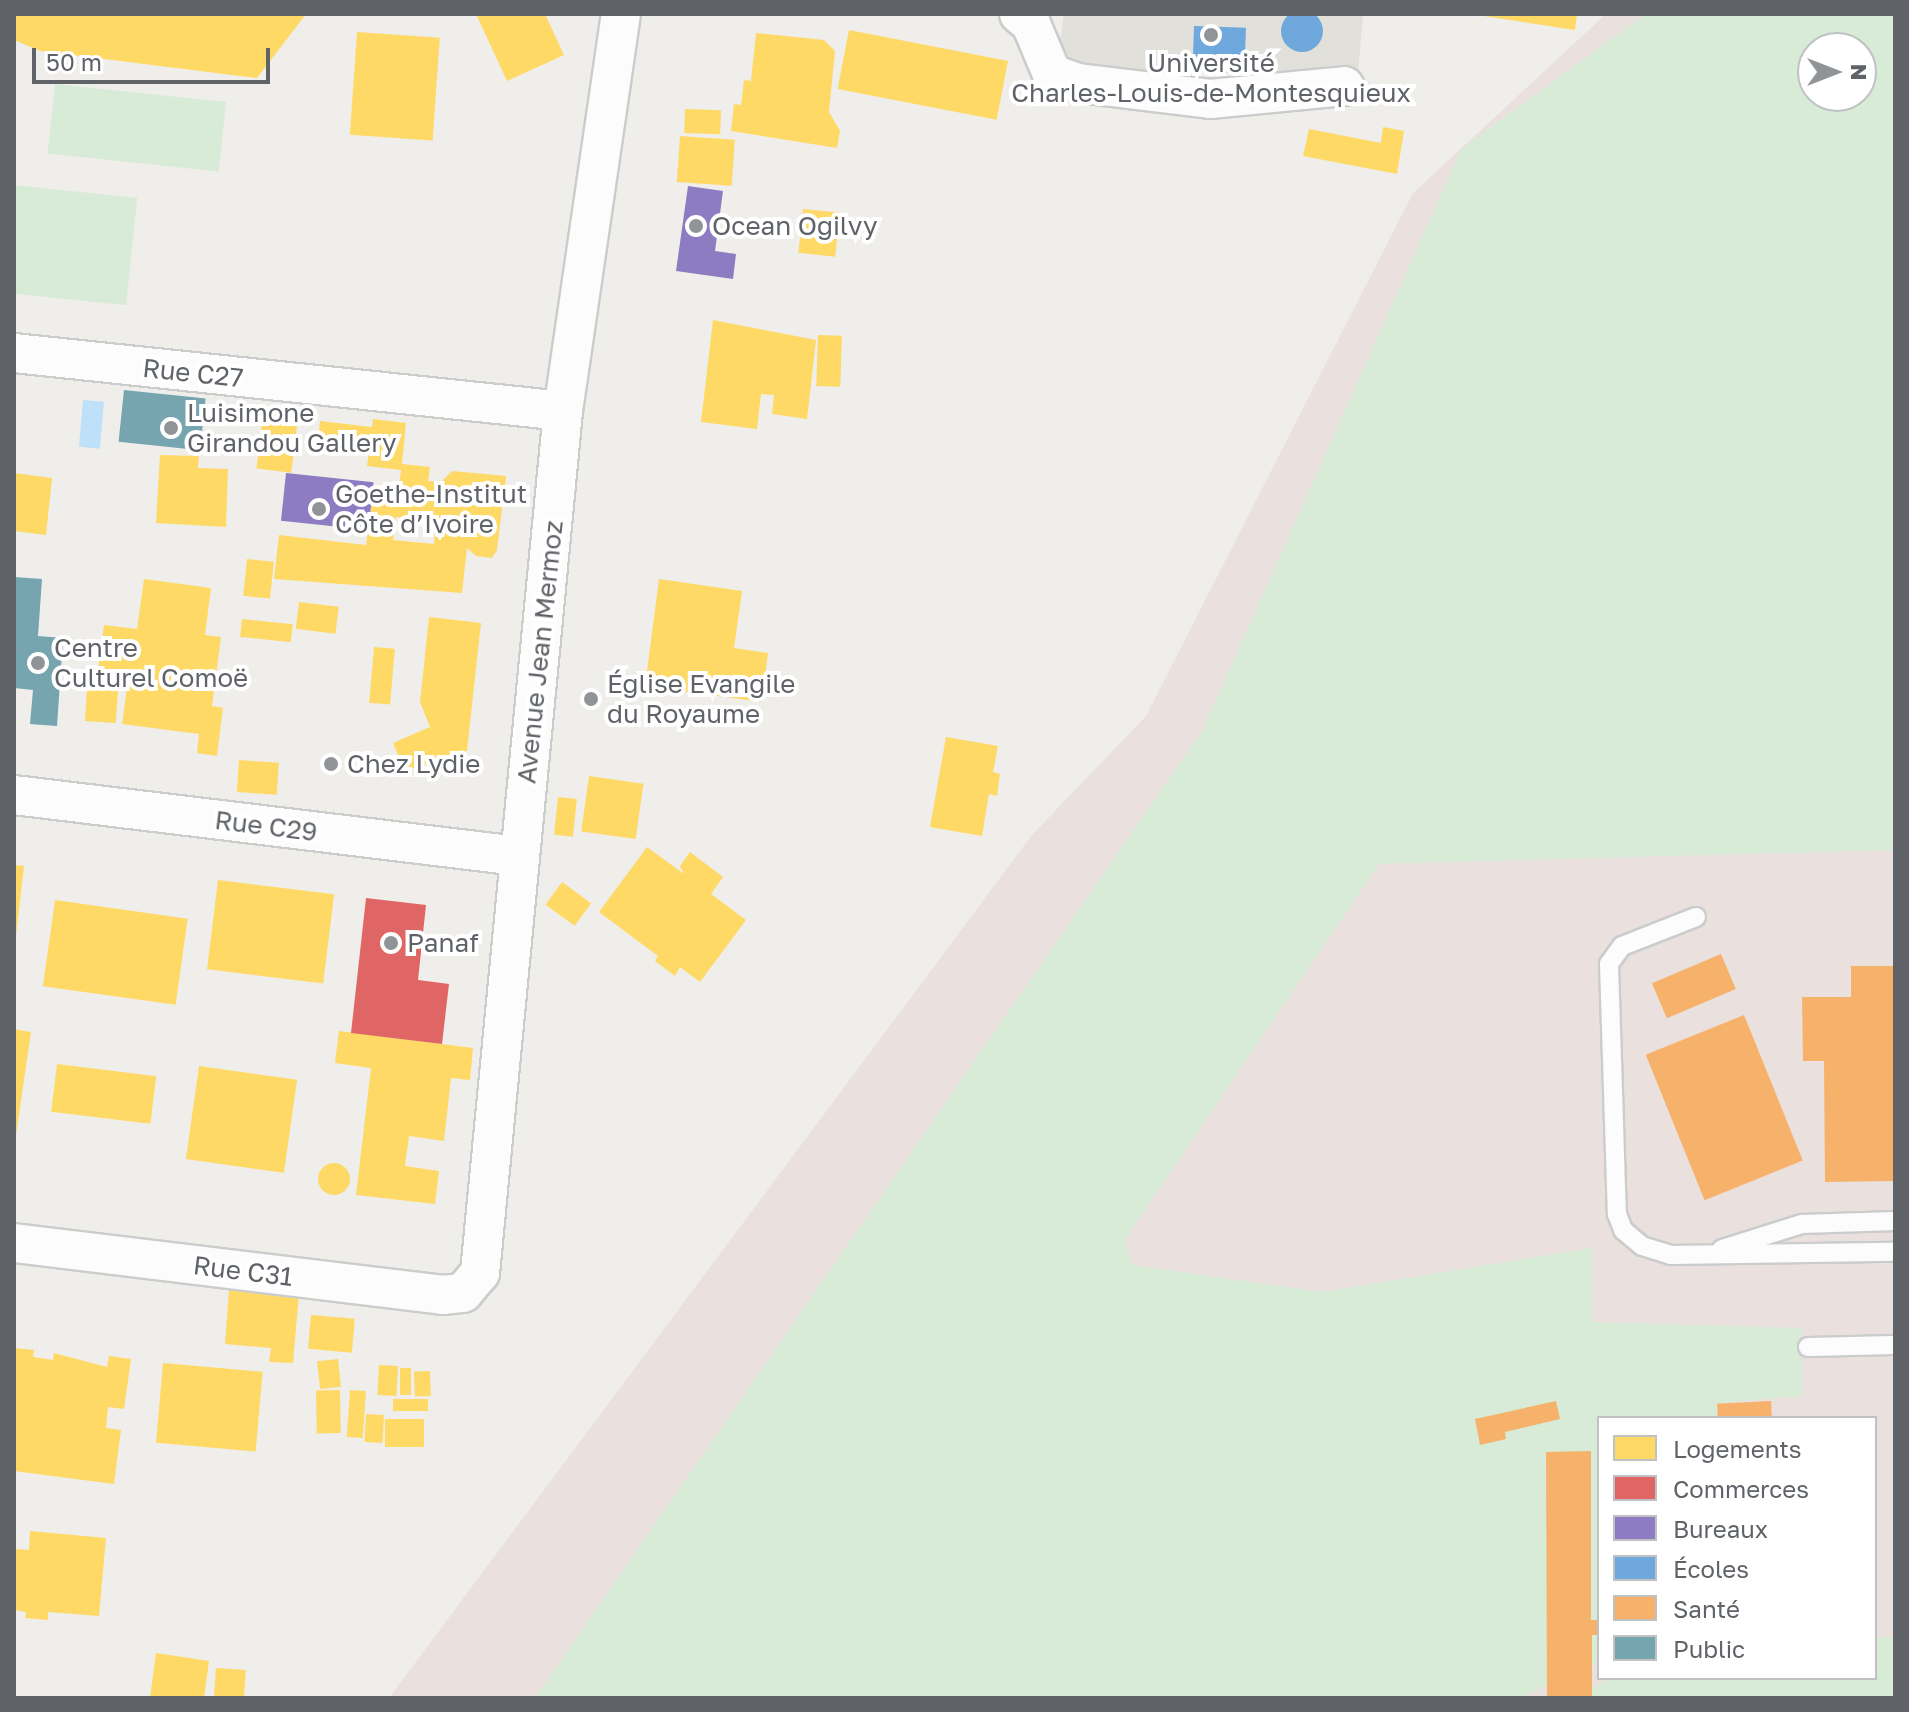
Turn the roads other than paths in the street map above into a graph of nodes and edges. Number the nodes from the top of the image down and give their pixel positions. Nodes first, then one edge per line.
1 (621, 14) edge
2 (1019, 14) edge
3 (1344, 86) dead end
4 (14, 353) edge
5 (563, 411) junction
6 (14, 795) edge
7 (518, 856) junction
8 (1696, 917) dead end
9 (1895, 1221) edge
10 (14, 1243) edge
11 (1895, 1252) edge
12 (1705, 1255) junction
13 (470, 1288) joint
14 (1895, 1345) edge
15 (1808, 1347) dead end

1 - 5 street, Avenue Jean Mermoz
2 - 3 street
4 - 5 street, Rue C27
5 - 7 street, Avenue Jean Mermoz
6 - 7 street, Rue C29
7 - 13 street, Avenue Jean Mermoz
8 - 12 lane
9 - 12 lane
10 - 13 street, Rue C31
11 - 12 lane
14 - 15 lane

